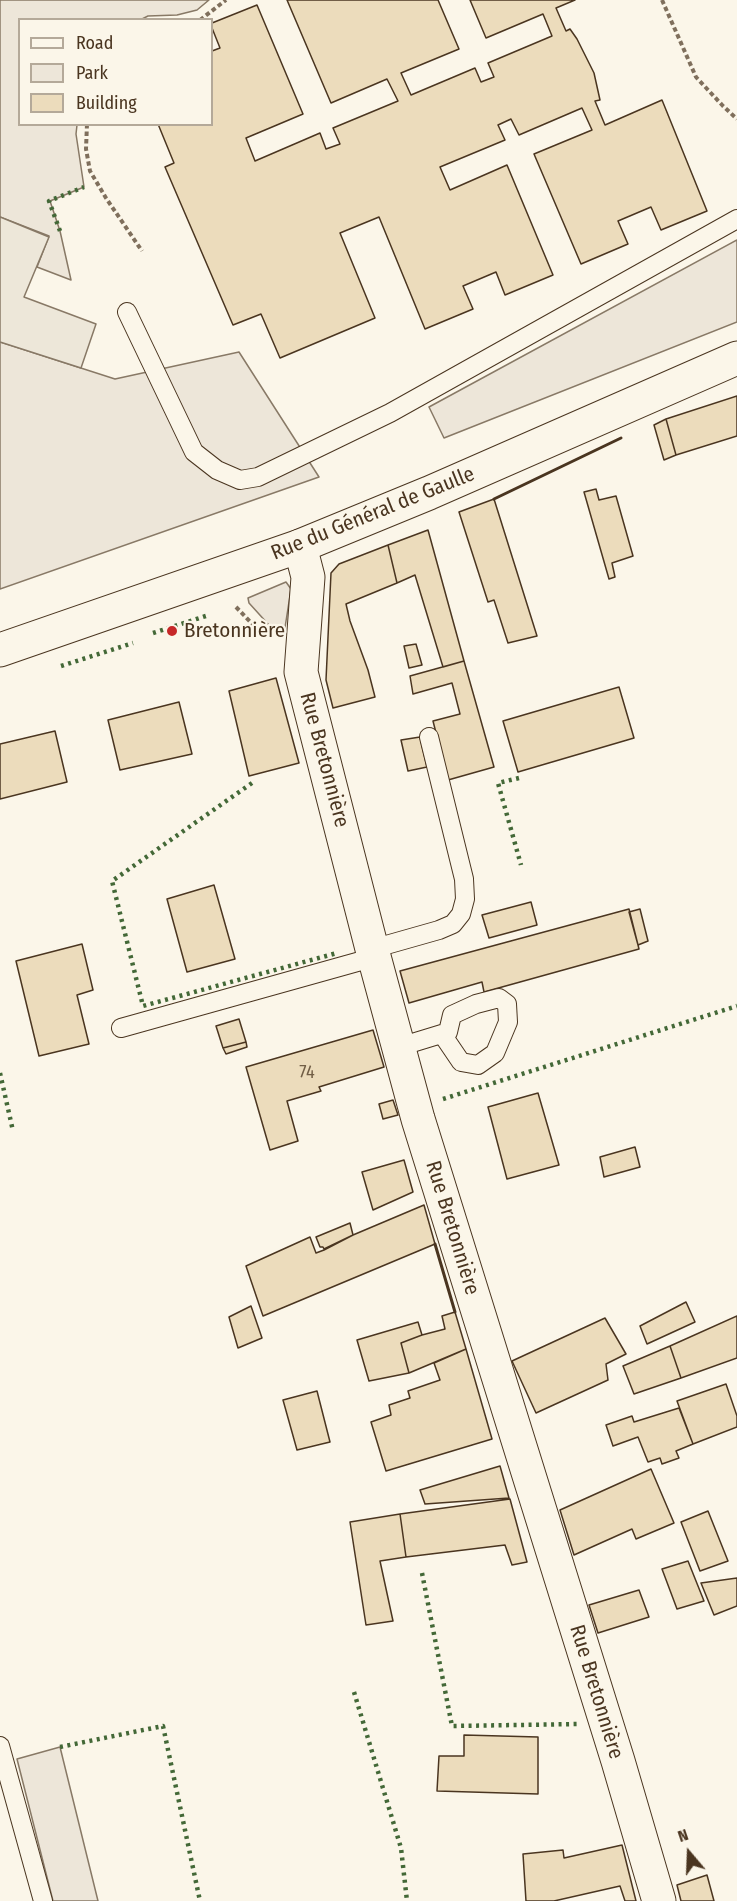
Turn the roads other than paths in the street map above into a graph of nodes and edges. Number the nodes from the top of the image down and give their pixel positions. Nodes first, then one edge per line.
1 (737, 219) edge
2 (127, 312) dead end
3 (737, 358) edge
4 (300, 546) junction
5 (0, 650) edge
6 (429, 737) dead end
7 (374, 953) junction
8 (121, 1028) dead end
9 (442, 1034) dead end
10 (399, 1047) junction
11 (0, 1746) edge
12 (43, 1901) edge
13 (659, 1901) edge

1 - 2 lane
3 - 4 street, Rue du Général de Gaulle
4 - 5 street, Rue du Général de Gaulle
4 - 7 street, Rue Bretonnière
6 - 7 lane
7 - 8 lane
7 - 10 street, Rue Bretonnière
9 - 10 lane
10 - 13 street, Rue Bretonnière
11 - 12 lane

